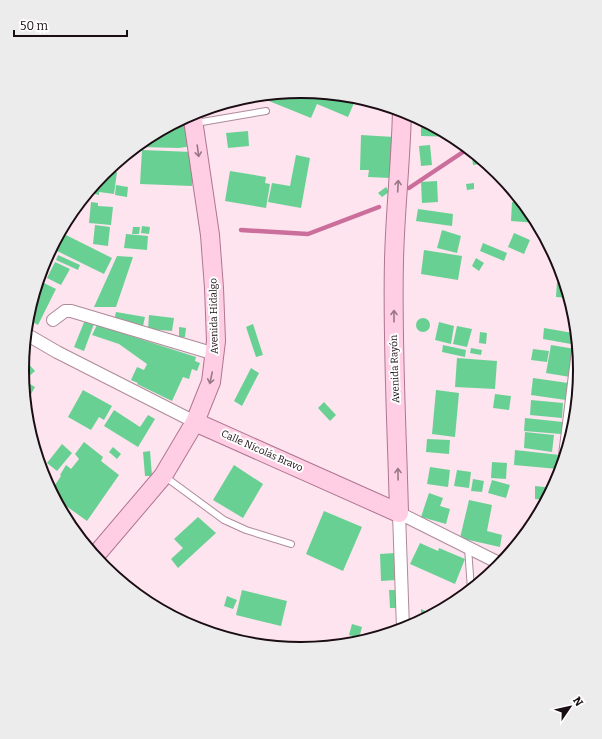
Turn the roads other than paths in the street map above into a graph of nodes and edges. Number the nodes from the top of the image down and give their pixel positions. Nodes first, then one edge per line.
1 (266, 111) dead end
2 (198, 117) edge
3 (402, 117) edge
4 (193, 120) edge
5 (53, 320) dead end
6 (31, 337) edge
7 (215, 354) junction
8 (195, 422) junction
9 (163, 476) junction
10 (399, 513) junction
11 (291, 544) dead end
12 (468, 548) junction
13 (99, 552) edge
14 (494, 561) edge
15 (470, 582) edge
16 (403, 622) edge

1 - 2 lane
10 -> 3 main road, Avenida Rayón
4 -> 7 main road, Avenida Hidalgo
5 - 7 street
6 - 8 street, Calle Nicolás Bravo
7 -> 8 main road, Avenida Hidalgo
8 - 9 main road, Avenida Hidalgo
8 - 10 main road, Calle Nicolás Bravo
9 - 11 lane
9 - 13 main road, Avenida Hidalgo
10 - 12 street, Calle Nicolás Bravo
10 - 16 street, Avenida Rayón
12 - 14 street, Calle Nicolás Bravo
12 - 15 lane

